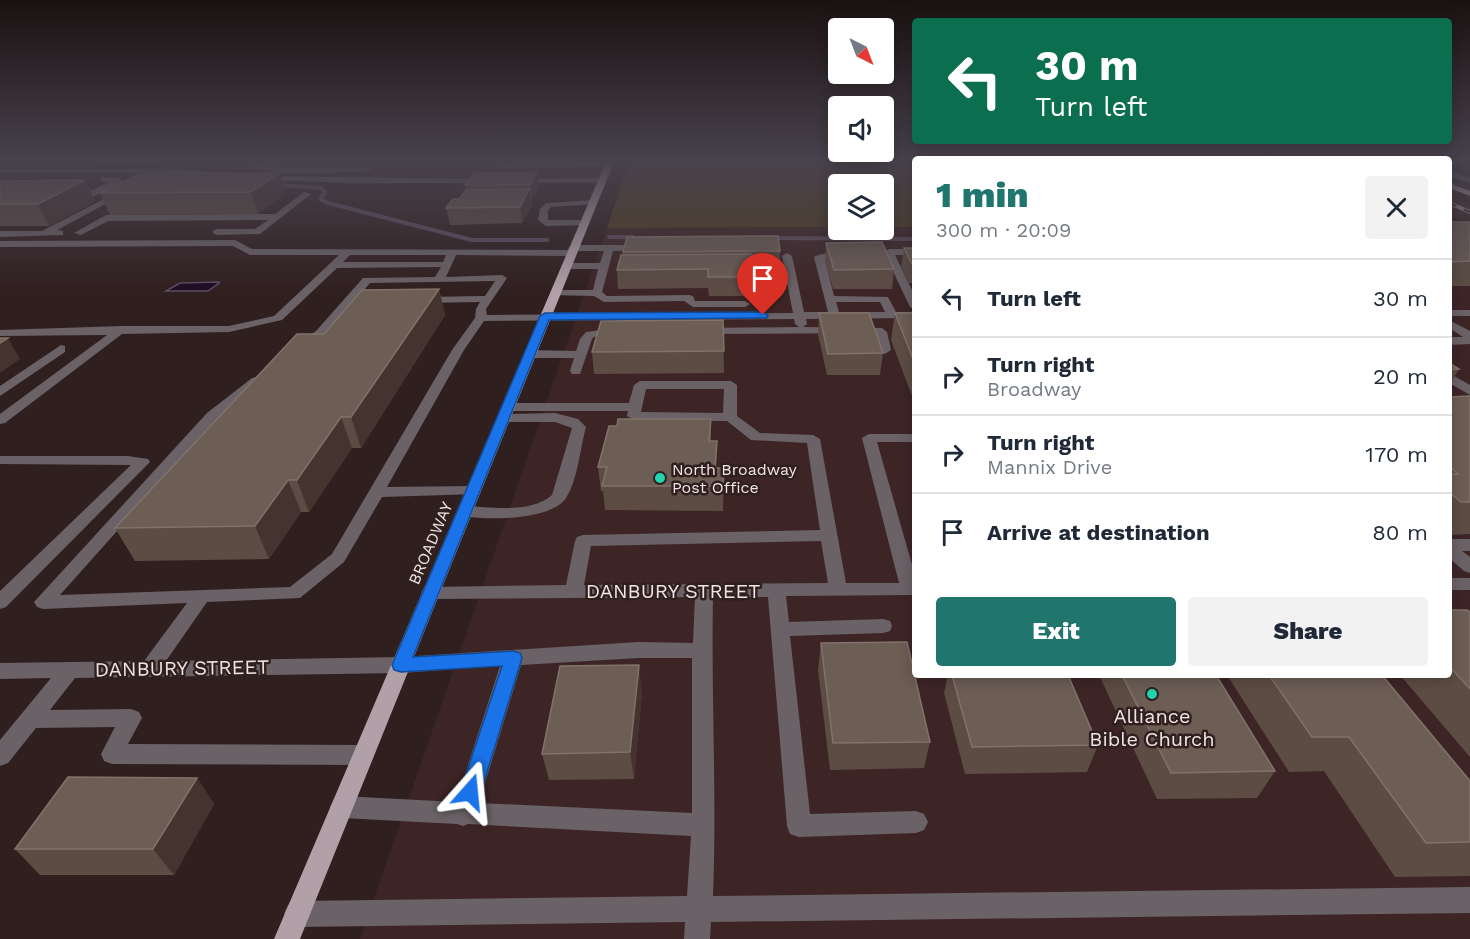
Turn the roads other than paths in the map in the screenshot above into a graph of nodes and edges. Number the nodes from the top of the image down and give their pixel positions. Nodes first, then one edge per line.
1 (97, 206) edge
2 (292, 206) edge
3 (548, 206) edge
4 (591, 206) edge
5 (277, 218) junction
6 (584, 223) junction
7 (201, 232) dead end
8 (78, 233) junction
9 (100, 233) dead end
10 (0, 234) edge
11 (44, 234) junction
12 (0, 244) edge
13 (18, 244) junction
14 (609, 248) junction
15 (659, 248) edge
16 (912, 252) edge
17 (0, 254) edge
18 (346, 254) junction
19 (787, 256) dead end
20 (861, 256) edge
21 (570, 258) junction
22 (450, 259) junction
23 (334, 265) junction
24 (604, 266) junction
25 (439, 280) junction
26 (555, 293) junction
27 (597, 293) junction
28 (487, 299) junction
29 (622, 299) junction
30 (830, 299) junction
31 (406, 300) edge
32 (912, 301) edge
33 (704, 310) junction
34 (744, 310) junction
35 (1452, 313) edge
36 (1470, 313) edge
37 (801, 315) junction
38 (834, 315) junction
39 (860, 315) junction
40 (892, 315) junction
41 (912, 315) edge
42 (545, 316) junction
43 (618, 316) junction
44 (689, 316) junction
45 (481, 318) junction
46 (1452, 325) edge
47 (122, 329) junction
48 (801, 330) junction
49 (862, 330) junction
50 (632, 331) edge
51 (742, 331) junction
52 (0, 333) edge
53 (1470, 338) edge
54 (1452, 340) edge
55 (61, 349) dead end
56 (885, 350) edge
57 (294, 353) edge
58 (530, 354) junction
59 (581, 355) junction
60 (576, 371) dead end
61 (267, 372) edge
62 (1452, 379) edge
63 (1470, 391) edge
64 (0, 392) edge
65 (635, 407) junction
66 (505, 412) junction
67 (730, 417) junction
68 (0, 420) edge
69 (912, 438) edge
70 (0, 460) edge
71 (473, 490) junction
72 (377, 492) junction
73 (465, 511) junction
74 (829, 535) junction
75 (1470, 544) edge
76 (1452, 546) edge
77 (1452, 549) edge
78 (1470, 567) edge
79 (1452, 584) edge
80 (1470, 584) edge
81 (912, 589) edge
82 (776, 590) junction
83 (838, 590) junction
84 (704, 591) junction
85 (574, 592) junction
86 (430, 593) junction
87 (202, 596) junction
88 (0, 602) edge
89 (883, 627) dead end
90 (779, 629) junction
91 (702, 651) junction
92 (523, 657) junction
93 (401, 665) junction
94 (149, 669) junction
95 (70, 670) junction
96 (0, 671) edge
97 (32, 718) junction
98 (363, 755) junction
99 (0, 756) edge
100 (342, 807) junction
101 (463, 815) junction
102 (915, 822) dead end
103 (704, 825) junction
104 (1470, 900) edge
105 (698, 909) junction
106 (297, 914) junction
107 (287, 939) edge
108 (697, 939) edge

1 - 11 street
2 - 5 street
3 - 6 street
4 - 6 main road, BROADWAY
5 - 7 street
5 - 8 street
6 - 21 main road, BROADWAY
8 - 9 street
8 - 11 street
10 - 11 street
12 - 13 street
13 - 17 street
13 - 18 street
14 - 15 street
14 - 21 street
14 - 24 street
16 - 32 street
18 - 22 street
18 - 23 street
19 - 37 street
20 - 30 street
21 - 22 street
21 - 24 street
21 - 26 main road, BROADWAY
22 - 23 street
22 - 25 street
23 - 47 street
24 - 27 street
25 - 28 street
25 - 57 street
26 - 27 street
26 - 42 main road, BROADWAY
27 - 29 street
28 - 31 street
28 - 45 street
29 - 33 street
29 - 43 street
30 - 38 street
30 - 40 street
33 - 34 street
33 - 44 street
34 - 37 street
34 - 51 street
35 - 36 street
37 - 38 street
37 - 48 street
38 - 39 street
39 - 40 street
39 - 49 street
40 - 41 street
42 - 43 street
42 - 45 street
42 - 58 main road, BROADWAY
43 - 44 street
44 - 51 street
45 - 72 street
46 - 53 street
47 - 52 street
47 - 68 street
48 - 49 street
48 - 51 street
49 - 56 street
50 - 59 street
53 - 54 street
55 - 64 street
58 - 59 street
58 - 66 main road, BROADWAY
59 - 60 street
61 - 87 street
62 - 63 street
65 - 66 street
65 - 67 street
65 - 67 street
66 - 71 main road, BROADWAY
66 - 73 street
67 - 74 street
69 - 81 street
70 - 88 street
71 - 72 street
71 - 73 main road, BROADWAY
72 - 87 street
73 - 86 main road, BROADWAY
74 - 83 street
74 - 85 street
75 - 76 street
77 - 78 street
79 - 80 street
81 - 83 street, DANBURY STREET
82 - 83 street, DANBURY STREET
82 - 84 street, DANBURY STREET
82 - 90 street
84 - 85 street, DANBURY STREET
84 - 91 street
85 - 86 street, DANBURY STREET
86 - 93 main road, BROADWAY
87 - 94 street
89 - 90 street
90 - 102 street
91 - 92 street, DANBURY STREET
91 - 103 street
92 - 93 street, DANBURY STREET
92 - 101 street
93 - 94 street, DANBURY STREET
93 - 98 main road, BROADWAY
94 - 95 street, DANBURY STREET
95 - 96 street, DANBURY STREET
95 - 97 street
97 - 98 street
97 - 99 street
98 - 100 main road, BROADWAY
100 - 101 street
100 - 106 main road, BROADWAY
101 - 103 street
103 - 105 street
104 - 105 street
105 - 106 street
105 - 108 street
106 - 107 main road, BROADWAY

